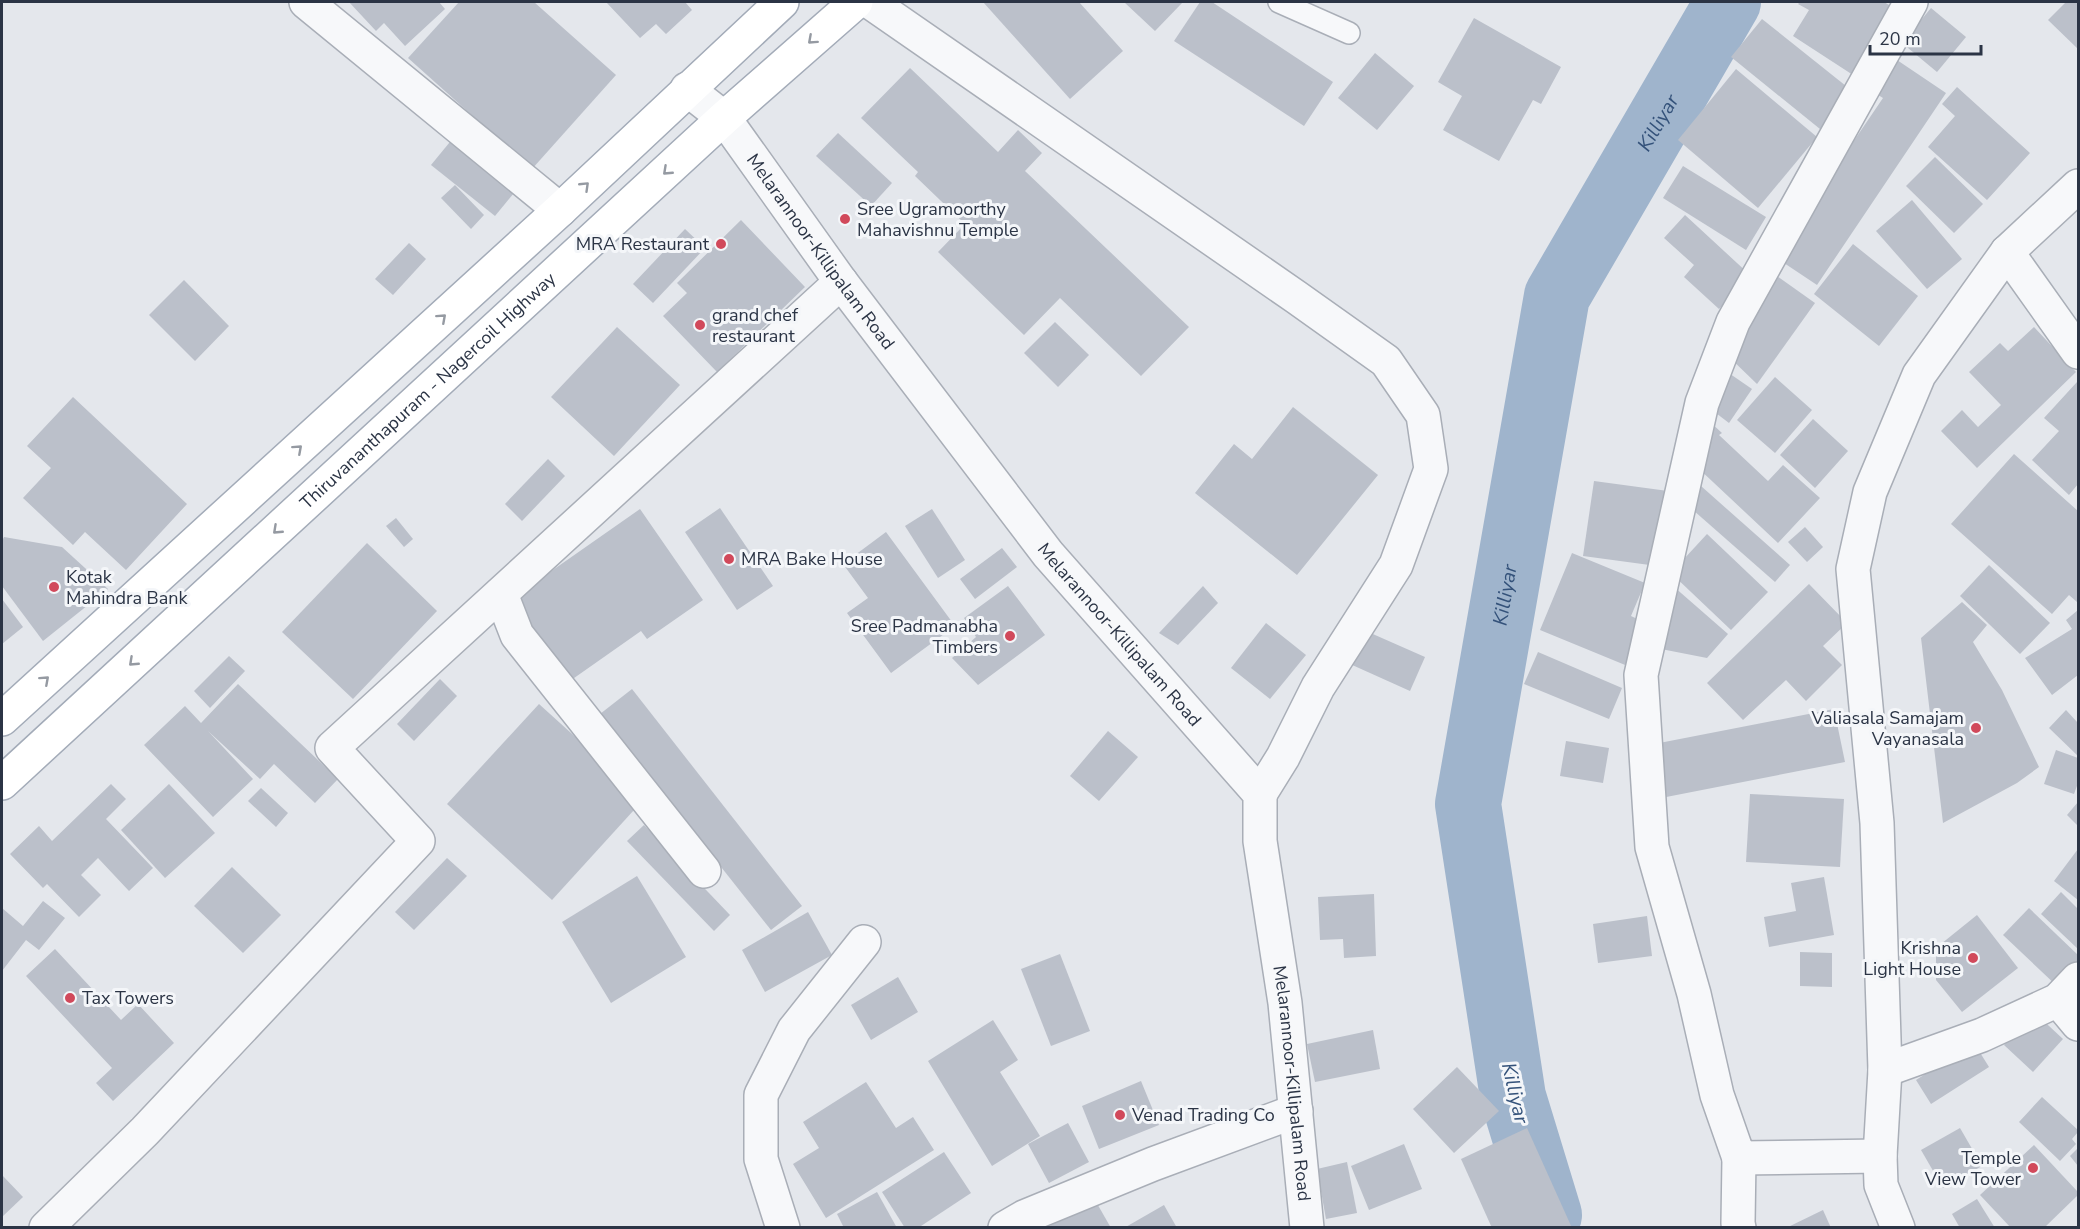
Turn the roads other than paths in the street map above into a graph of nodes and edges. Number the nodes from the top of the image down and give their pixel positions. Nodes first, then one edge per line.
1 (306, 2) edge
2 (782, 2) edge
3 (856, 2) edge
4 (870, 2) edge
5 (1279, 2) edge
6 (1911, 2) edge
7 (1349, 33) dead end
8 (687, 89) junction
9 (724, 118) junction
10 (2079, 186) edge
11 (560, 210) junction
12 (2007, 252) junction
13 (841, 282) junction
14 (2079, 351) edge
15 (210, 529) junction
16 (242, 562) junction
17 (501, 594) junction
18 (2, 719) edge
19 (2, 783) edge
20 (1260, 794) junction
21 (704, 871) dead end
22 (864, 942) dead end
23 (2072, 1001) edge
24 (1885, 1070) junction
25 (1296, 1111) junction
26 (1880, 1156) junction
27 (1739, 1158) junction
28 (46, 1227) edge
29 (783, 1227) edge
30 (1005, 1227) edge
31 (1307, 1227) edge
32 (1739, 1227) edge
33 (1898, 1227) edge

1 - 11 street
2 - 8 main road
3 -> 9 main road, Thiruvananthapuram - Nagercoil Highway
4 - 20 street
5 - 7 lane
6 - 27 street
8 - 9 street, Melarannoor-Killipalam Road
11 -> 8 main road
9 - 13 street, Melarannoor-Killipalam Road
9 -> 16 main road, Thiruvananthapuram - Nagercoil Highway
10 - 12 street
15 -> 11 main road
12 - 14 street
12 - 24 street
13 - 17 street
13 - 20 street, Melarannoor-Killipalam Road
15 - 16 main road
18 -> 15 main road
16 -> 19 main road, Thiruvananthapuram - Nagercoil Highway
17 - 21 street
17 - 28 street
20 - 25 street, Melarannoor-Killipalam Road
22 - 29 street
23 - 24 street
24 - 26 street
25 - 30 street
25 - 31 street, Melarannoor-Killipalam Road
26 - 27 street
26 - 33 street
27 - 32 street

